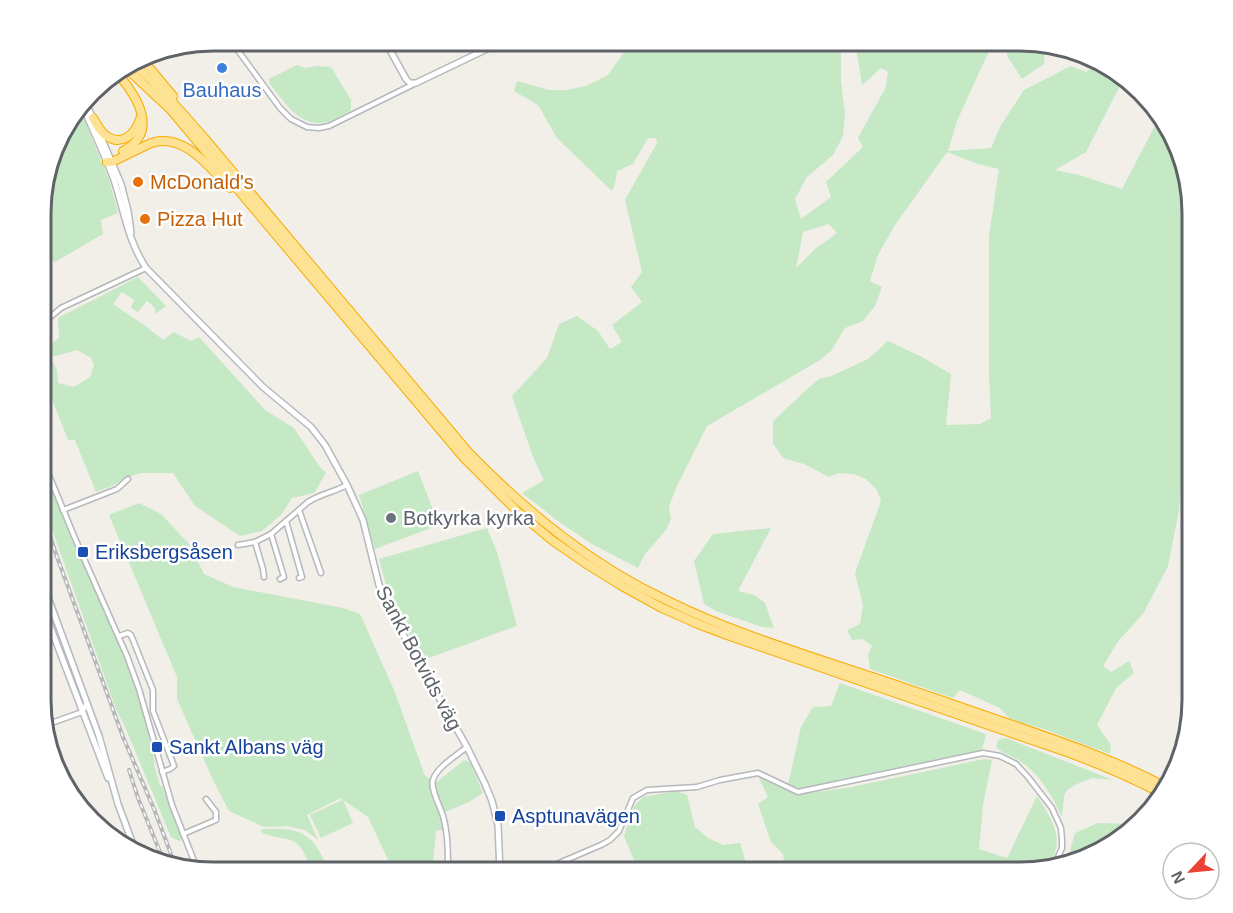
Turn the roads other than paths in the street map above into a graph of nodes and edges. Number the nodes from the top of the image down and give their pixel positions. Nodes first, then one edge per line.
1 (239, 51) edge
2 (391, 51) edge
3 (483, 51) edge
4 (147, 65) edge
5 (140, 69) edge
6 (132, 73) edge
7 (121, 79) edge
8 (416, 83) junction
9 (89, 109) edge
10 (86, 112) edge
11 (142, 112) junction
12 (93, 118) junction
13 (206, 140) junction
14 (110, 160) junction
15 (264, 215) junction
16 (146, 268) junction
17 (51, 316) edge
18 (128, 479) dead end
19 (51, 480) edge
20 (347, 485) junction
21 (63, 510) junction
22 (300, 510) junction
23 (286, 521) junction
24 (271, 534) junction
25 (255, 542) junction
26 (238, 545) dead end
27 (321, 573) dead end
28 (264, 577) dead end
29 (299, 578) dead end
30 (280, 579) dead end
31 (51, 605) edge
32 (51, 629) edge
33 (119, 636) junction
34 (87, 701) junction
35 (82, 712) junction
36 (93, 717) junction
37 (53, 722) edge
38 (467, 747) junction
39 (162, 772) junction
40 (1159, 783) edge
41 (1155, 790) edge
42 (117, 798) junction
43 (206, 799) dead end
44 (183, 834) junction
45 (132, 840) edge
46 (1058, 857) edge
47 (194, 861) edge
48 (448, 862) edge
49 (500, 862) edge
50 (561, 862) edge

1 - 8 street
2 - 8 main road
3 - 8 main road
4 - 13 highway
5 - 13 highway
6 - 15 highway
7 - 11 highway
9 - 12 main road, Sankt Botvids väg
10 - 14 main road, Sankt Botvids väg
11 - 12 highway
11 - 14 highway
12 - 14 main road, Sankt Botvids väg
13 - 15 highway
14 - 15 highway
14 - 16 main road, Sankt Botvids väg
15 - 40 highway
15 - 41 highway
16 - 17 street
16 - 20 main road, Sankt Botvids väg
18 - 21 street
19 - 21 street
20 - 22 street
20 - 38 main road, Sankt Botvids väg
21 - 33 street
22 - 23 street
22 - 27 street
23 - 24 street
23 - 29 street
24 - 25 street
24 - 30 street
25 - 26 street
25 - 28 street
31 - 34 main road
32 - 35 main road
33 - 39 street
33 - 39 street
34 - 35 street
34 - 36 main road
35 - 36 street
35 - 37 street
35 - 42 main road
36 - 42 main road
38 - 48 street
38 - 49 main road, Sankt Botvids väg
39 - 44 street
42 - 45 main road
43 - 44 street
44 - 47 street
46 - 50 street

